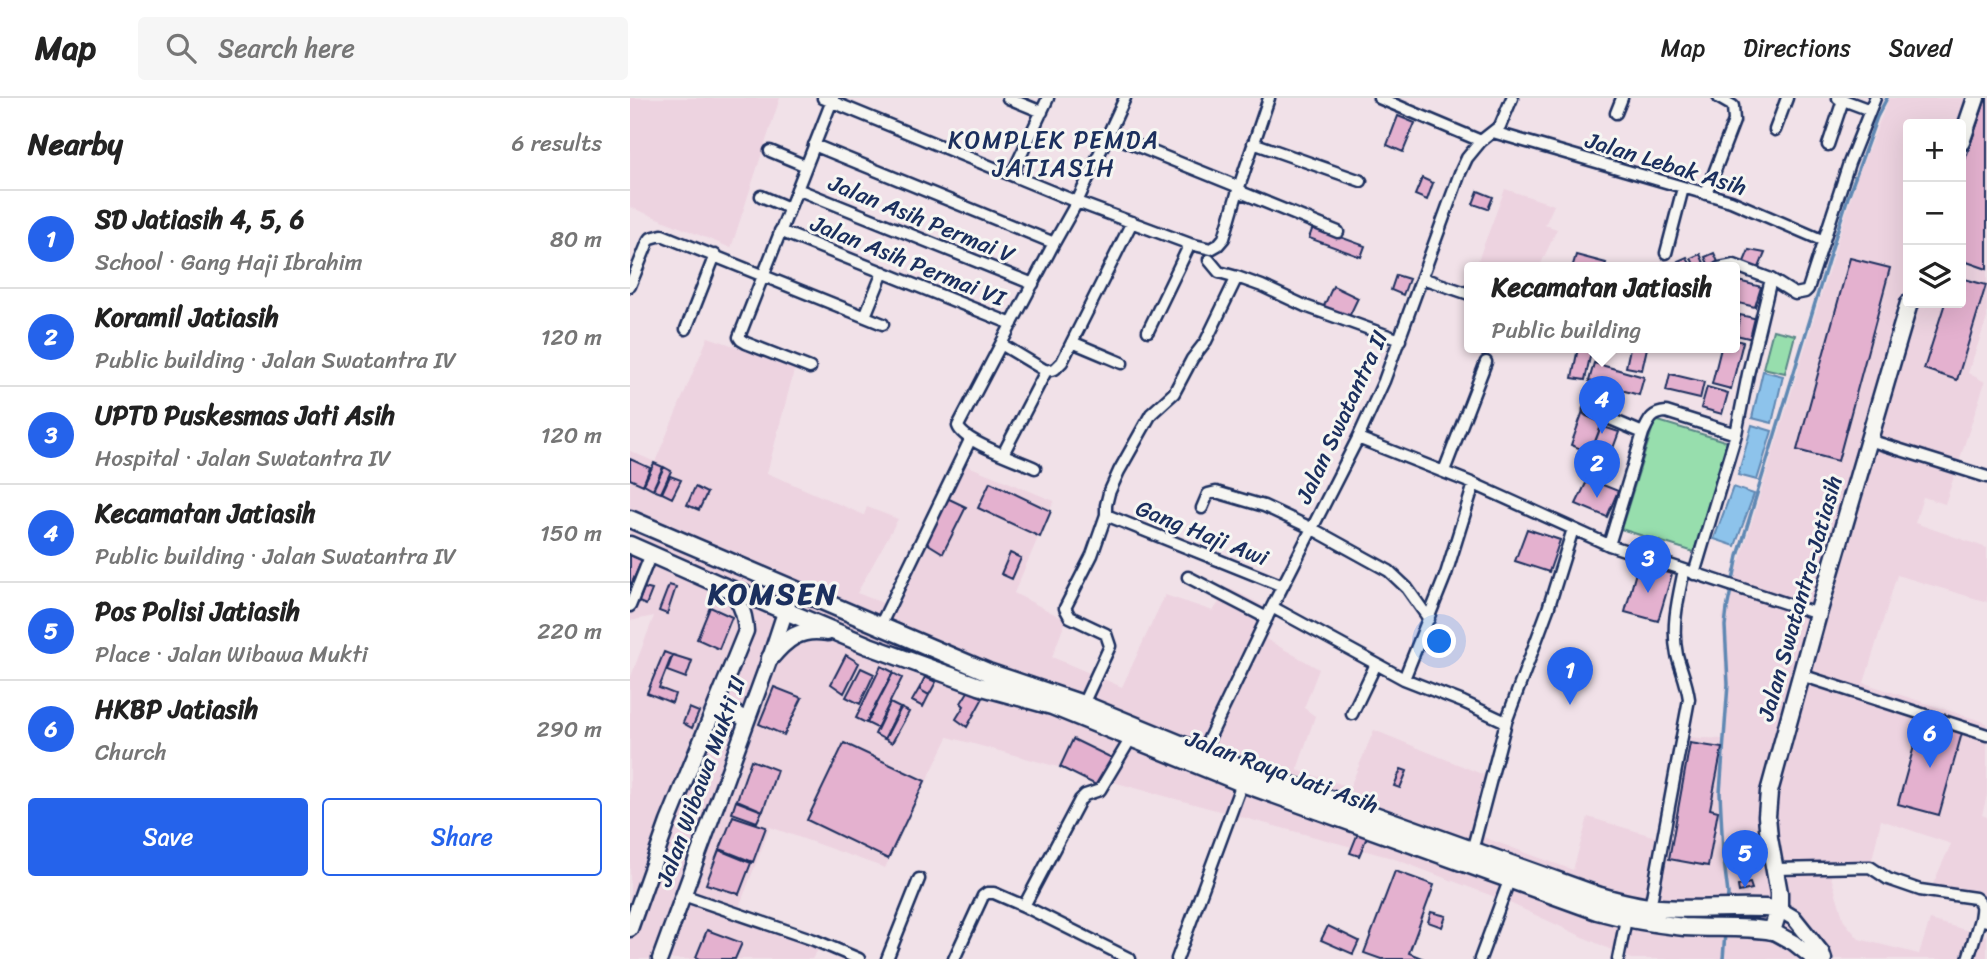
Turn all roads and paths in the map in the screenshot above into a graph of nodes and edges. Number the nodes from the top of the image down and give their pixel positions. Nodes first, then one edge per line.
1 (1008, 98) edge
2 (1048, 98) edge
3 (1125, 98) edge
4 (1269, 98) edge
5 (1380, 98) edge
6 (1512, 98) edge
7 (1622, 98) edge
8 (1719, 98) edge
9 (1787, 98) edge
10 (1875, 98) edge
11 (1976, 98) edge
12 (829, 99) edge
13 (1841, 99) edge
14 (1870, 110) junction
15 (1042, 112) junction
16 (1616, 113) dead end
17 (1966, 127) edge
18 (1775, 130) dead end
19 (1493, 132) junction
20 (1108, 134) junction
21 (1481, 141) junction
22 (1254, 143) junction
23 (814, 145) junction
24 (1828, 145) dead end
25 (770, 151) dead end
26 (806, 166) junction
27 (1012, 174) junction
28 (1361, 181) dead end
29 (1239, 187) junction
30 (1683, 188) junction
31 (797, 189) junction
32 (1706, 194) junction
33 (761, 197) dead end
34 (1077, 202) junction
35 (789, 208) junction
36 (1132, 222) junction
37 (780, 232) junction
38 (1338, 232) dead end
39 (1824, 241) junction
40 (1054, 243) junction
41 (1190, 244) junction
42 (1666, 253) dead end
43 (715, 256) junction
44 (1209, 260) dead end
45 (1740, 267) edge
46 (883, 272) junction
47 (763, 275) junction
48 (1237, 277) junction
49 (1422, 278) junction
50 (1770, 279) junction
51 (1033, 284) junction
52 (630, 286) edge
53 (1464, 292) edge
54 (1908, 308) edge
55 (864, 316) junction
56 (883, 324) dead end
57 (1012, 324) junction
58 (685, 329) dead end
59 (1149, 331) dead end
60 (1400, 340) junction
61 (1072, 342) junction
62 (1001, 344) junction
63 (1486, 362) dead end
64 (1122, 363) dead end
65 (810, 369) dead end
66 (1046, 371) junction
67 (1589, 410) dead end
68 (1643, 433) junction
69 (1736, 434) junction
70 (1358, 438) junction
71 (970, 440) junction
72 (1869, 440) junction
73 (1003, 453) junction
74 (1035, 468) dead end
75 (1444, 471) junction
76 (1987, 477) edge
77 (1475, 484) junction
78 (1202, 508) dead end
79 (1106, 515) junction
80 (630, 519) edge
81 (1311, 528) junction
82 (1573, 529) junction
83 (630, 545) edge
84 (1609, 545) junction
85 (652, 554) junction
86 (1689, 572) junction
87 (759, 574) junction
88 (1188, 577) dead end
89 (1283, 586) junction
90 (725, 587) junction
91 (793, 588) junction
92 (752, 597) junction
93 (630, 606) edge
94 (1272, 607) junction
95 (786, 611) junction
96 (1818, 614) junction
97 (1267, 618) junction
98 (1429, 619) junction
99 (880, 626) junction
100 (846, 636) junction
101 (770, 658) junction
102 (1376, 664) junction
103 (1801, 675) junction
104 (1404, 679) junction
105 (1083, 704) junction
106 (1352, 714) dead end
107 (712, 717) junction
108 (747, 721) junction
109 (1506, 722) junction
110 (1987, 736) edge
111 (1131, 738) junction
112 (1202, 753) junction
113 (1242, 783) junction
114 (1472, 851) junction
115 (1776, 869) junction
116 (1510, 878) junction
117 (919, 879) dead end
118 (683, 895) junction
119 (1024, 906) junction
120 (1650, 908) junction
121 (1724, 909) junction
122 (1779, 909) junction
123 (1626, 919) junction
124 (1983, 920) edge
125 (1724, 927) junction
126 (630, 929) edge
127 (1773, 931) junction
128 (660, 959) edge
129 (859, 959) edge
130 (887, 959) edge
131 (954, 959) edge
132 (1130, 959) edge
133 (1177, 959) edge
134 (1480, 959) edge
135 (1618, 959) edge
136 (1814, 959) edge
137 (1824, 959) edge
138 (1968, 959) edge

1 - 15 street
2 - 15 street
3 - 20 street, Jalan Asih Permai V
4 - 22 street
5 - 21 street
6 - 19 street, Jalan Swatantra II
7 - 16 street
8 - 32 street
9 - 18 street
10 - 14 street
11 - 17 main road
12 - 23 street
12 - 27 street
13 - 14 street
13 - 24 street
14 - 39 street
15 - 27 street
19 - 21 street, Jalan Swatantra II
19 - 30 street, Jalan Lebak Asih
20 - 29 street
20 - 34 street, Jalan Asih Permai V
21 - 49 street, Jalan Swatantra II
22 - 28 street
22 - 29 street
23 - 26 street
23 - 40 street
25 - 26 street
26 - 31 street
27 - 34 street
29 - 38 street
29 - 41 street
30 - 32 street, Jalan Lebak Asih
30 - 42 street
31 - 35 street
31 - 51 street, Jalan Asih Permai V
32 - 39 street, Jalan Lebak Asih
33 - 35 street
34 - 36 street
34 - 40 street, Jalan Asih Permai V
35 - 37 street
36 - 41 street
36 - 61 street
37 - 46 street, Jalan Asih Permai VI
37 - 47 street
39 - 50 street
40 - 51 street, Jalan Asih Permai V
41 - 59 street
43 - 47 street
43 - 52 street
43 - 58 street
44 - 48 street
45 - 50 street
46 - 55 street
46 - 57 street, Jalan Asih Permai VI
47 - 55 street
47 - 65 street
48 - 60 street
48 - 79 street
49 - 53 street
49 - 60 street, Jalan Swatantra II
50 - 69 street
51 - 57 street, Jalan Asih Permai V
54 - 72 main road, Jalan Swatantra-Jatiasih
55 - 56 street
57 - 62 street, Jalan Asih Permai VI
60 - 70 street, Jalan Swatantra II
61 - 64 street
61 - 66 street
62 - 66 street
62 - 71 street, Jalan Asih Permai VI
63 - 75 street
66 - 73 street
67 - 68 street
68 - 69 street
68 - 84 street
69 - 86 street
70 - 75 street
70 - 81 street, Jalan Swatantra II
71 - 73 street
71 - 99 street
72 - 76 street
72 - 96 main road, Jalan Swatantra-Jatiasih
73 - 74 street
75 - 77 street
77 - 82 street
77 - 98 street
78 - 81 street
79 - 89 street, Gang Haji Awi
79 - 105 street
80 - 87 main road, Jalan Raya Jati Asih
81 - 89 street, Jalan Swatantra II
81 - 98 street
82 - 84 street
82 - 109 street
83 - 85 main road, Jalan Raya Jati Asih
84 - 86 street
85 - 90 main road, Jalan Raya Jati Asih
85 - 93 street
86 - 96 street
86 - 120 street
87 - 91 main road, Jalan Raya Jati Asih
87 - 92 main road
88 - 97 street
89 - 94 street, Jalan Swatantra II
90 - 92 main road, Jalan Raya Jati Asih
90 - 107 main road, Jalan Wibawa Mukti II
91 - 95 main road
91 - 99 main road, Jalan Raya Jati Asih
92 - 95 main road, Jalan Raya Jati Asih
94 - 97 street, Jalan Swatantra II
94 - 102 street
95 - 100 main road, Jalan Raya Jati Asih
95 - 101 main road, Jalan Wibawa Mukti II
96 - 103 main road, Jalan Swatantra-Jatiasih
97 - 112 street, Jalan Swatantra II
98 - 104 street
99 - 105 main road, Jalan Raya Jati Asih
100 - 101 main road
100 - 111 main road, Jalan Raya Jati Asih
101 - 108 main road, Jalan Wibawa Mukti II
102 - 104 street
102 - 106 street
103 - 110 street
103 - 115 main road, Jalan Swatantra-Jatiasih
104 - 109 street
105 - 112 main road, Jalan Raya Jati Asih
107 - 108 main road
107 - 126 main road, Jalan Wibawa Mukti II
108 - 118 main road, Jalan Wibawa Mukti II
109 - 114 street
111 - 113 main road, Jalan Raya Jati Asih
111 - 119 street
112 - 114 main road, Jalan Raya Jati Asih
113 - 116 main road, Jalan Raya Jati Asih
113 - 133 street
114 - 120 main road, Jalan Raya Jati Asih
115 - 122 main road, Jalan Swatantra-Jatiasih
115 - 124 street
116 - 123 main road, Jalan Raya Jati Asih
116 - 134 street
117 - 130 street
118 - 128 main road, Jalan Wibawa Mukti II
118 - 129 street
119 - 131 street
119 - 132 street
120 - 121 main road, Jalan Raya Jati Asih
121 - 122 main road, Jalan Raya Jati Asih
121 - 125 main road
122 - 127 main road, Jalan Swatantra-Jatiasih
122 - 137 main road
123 - 125 main road, Jalan Raya Jati Asih
123 - 135 street
124 - 138 street
125 - 127 main road, Jalan Raya Jati Asih
127 - 136 main road

